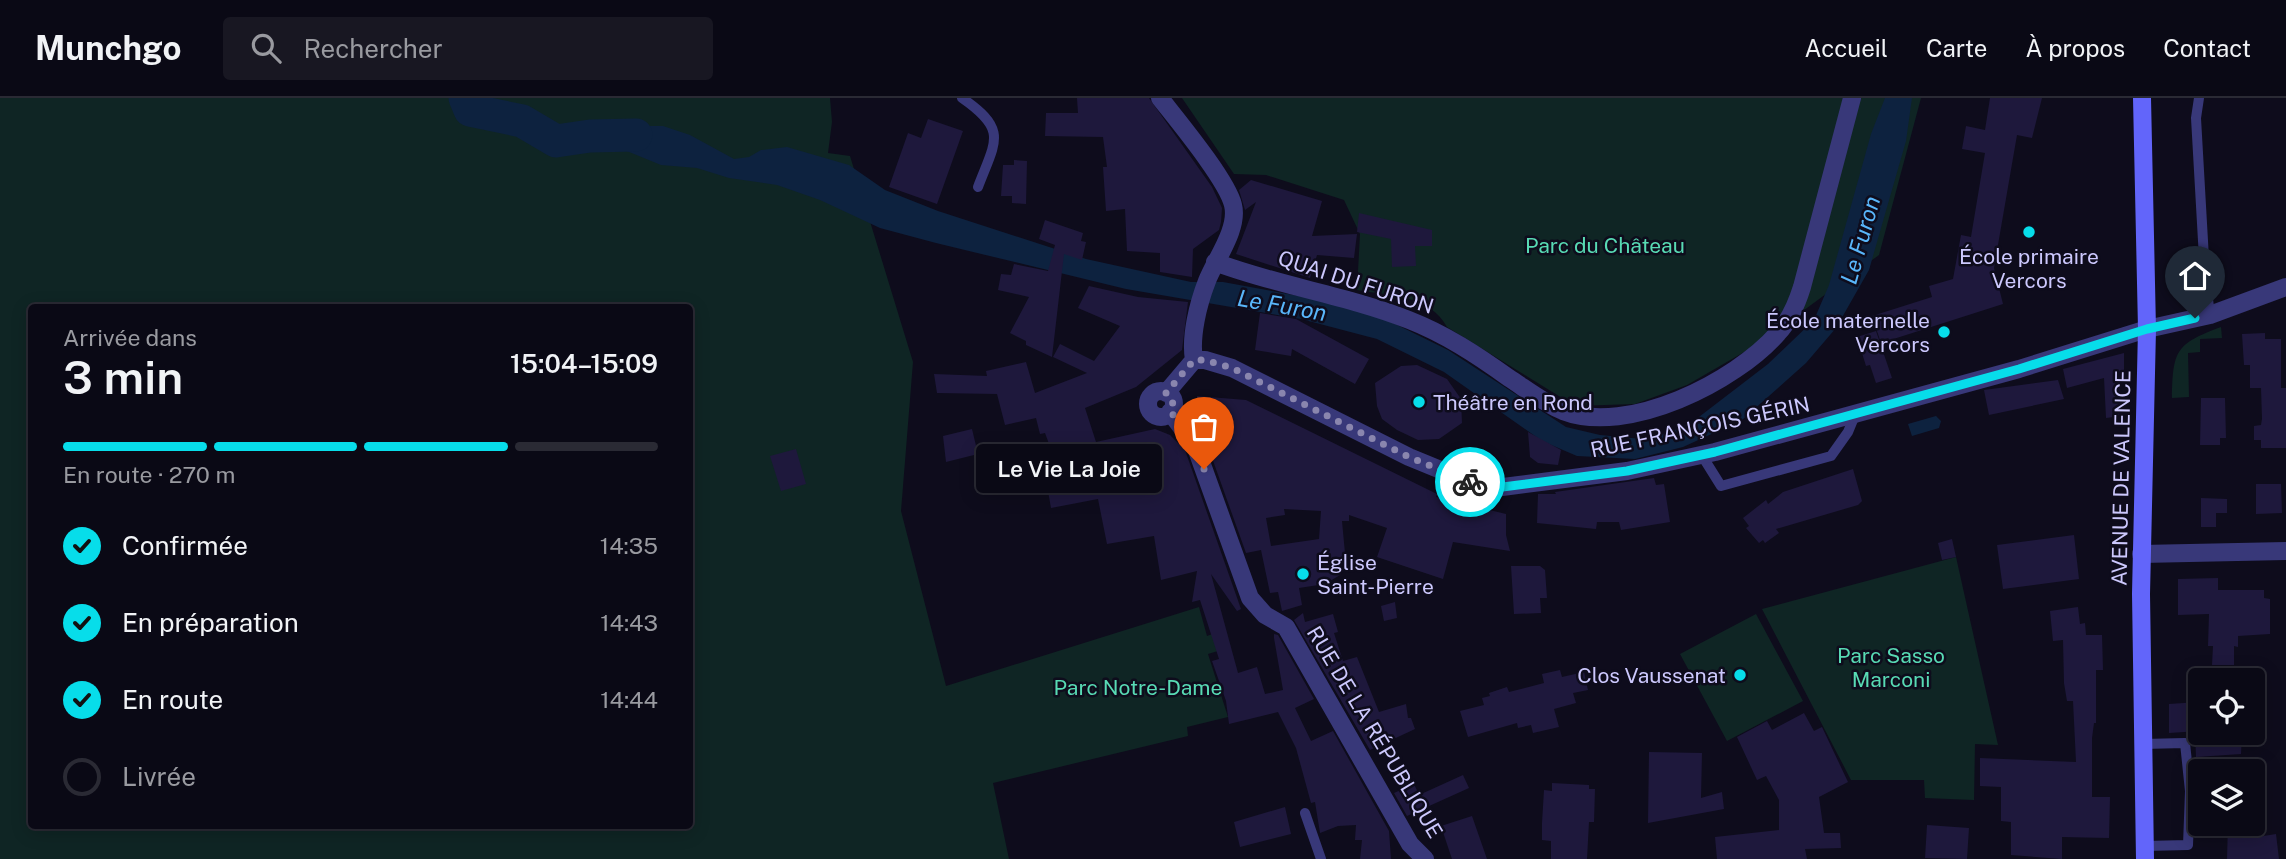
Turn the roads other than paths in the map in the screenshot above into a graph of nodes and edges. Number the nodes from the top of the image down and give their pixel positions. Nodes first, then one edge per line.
1 (962, 98) edge
2 (1160, 98) edge
3 (1852, 98) edge
4 (2142, 98) edge
5 (2199, 98) edge
6 (978, 187) dead end
7 (1215, 262) junction
8 (2286, 287) edge
9 (2210, 315) junction
10 (2147, 329) junction
11 (1194, 360) junction
12 (1856, 415) junction
13 (1701, 454) junction
14 (2286, 551) edge
15 (2141, 554) junction
16 (2143, 744) junction
17 (1305, 813) dead end
18 (2145, 853) edge
19 (1420, 857) edge
20 (1321, 859) edge

1 - 6 lane
2 - 7 street
3 - 7 street, QUAI DU FURON
4 - 10 main road, AVENUE DE VALENCE
5 - 9 lane
7 - 11 street
8 - 9 street, RUE FRANÇOIS GÉRIN
9 - 10 street, RUE FRANÇOIS GÉRIN
10 - 12 street, RUE FRANÇOIS GÉRIN
10 - 15 main road, AVENUE DE VALENCE
11 - 13 street, RUE FRANÇOIS GÉRIN
11 - 19 street, RUE DE LA RÉPUBLIQUE
12 - 13 street, RUE FRANÇOIS GÉRIN
12 - 13 lane
14 - 15 street
15 - 16 main road, AVENUE DE VALENCE
16 - 18 main road, AVENUE DE VALENCE
16 - 18 lane
17 - 20 lane

